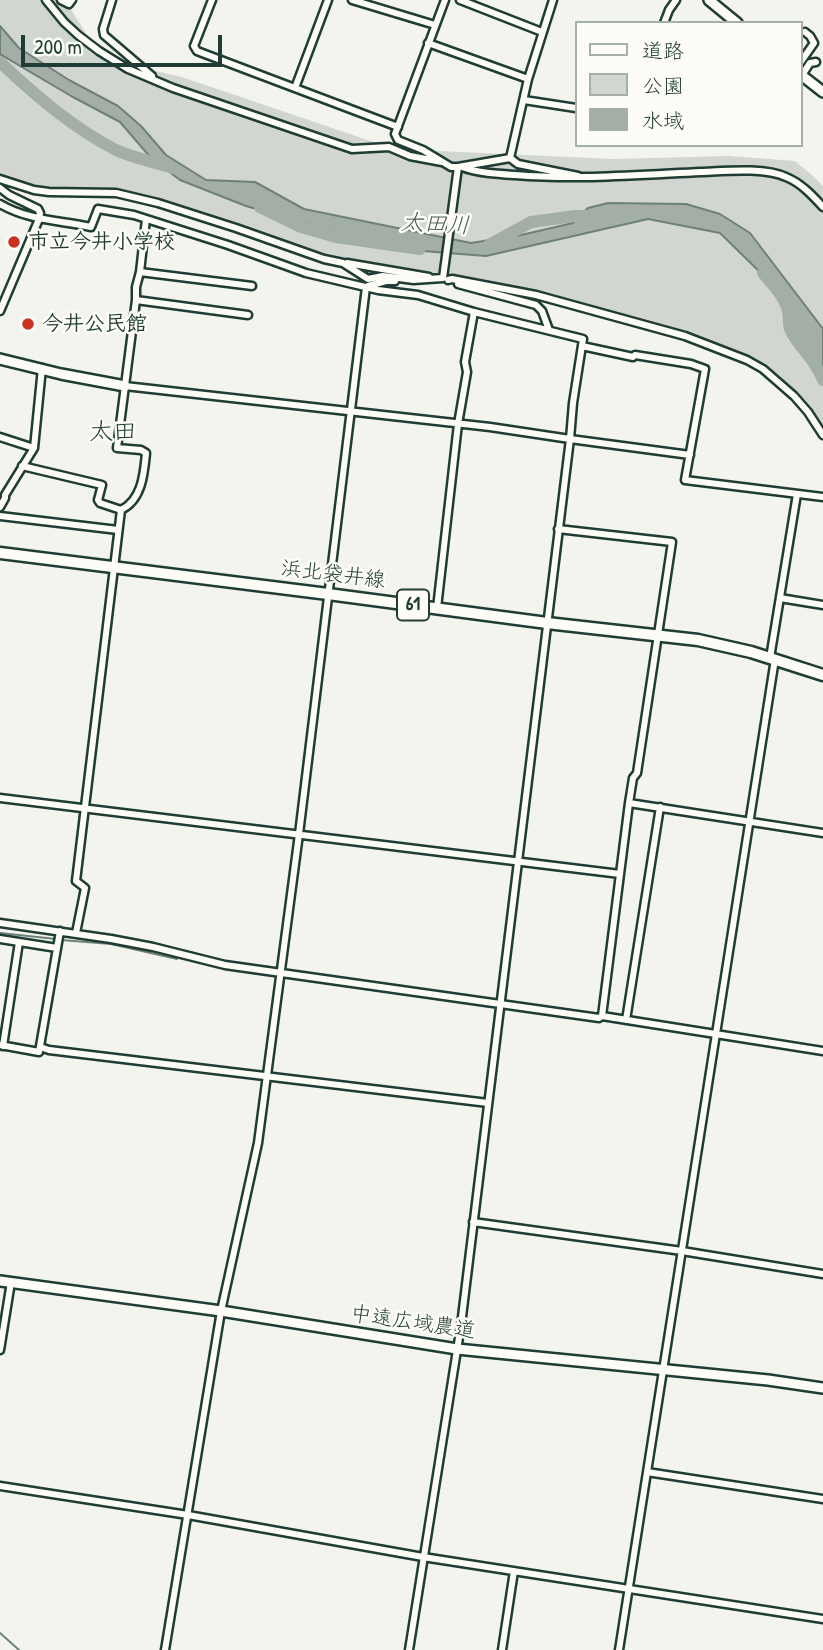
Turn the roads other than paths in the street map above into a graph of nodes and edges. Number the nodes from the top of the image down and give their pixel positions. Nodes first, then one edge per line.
1 (46, 0) edge
2 (61, 0) edge
3 (72, 0) edge
4 (112, 0) edge
5 (212, 0) edge
6 (328, 0) edge
7 (352, 0) edge
8 (445, 0) edge
9 (460, 0) edge
10 (553, 0) edge
11 (676, 0) edge
12 (709, 0) edge
13 (665, 21) edge
14 (735, 21) edge
15 (435, 25) junction
16 (542, 32) junction
17 (805, 32) dead end
18 (428, 43) junction
19 (802, 61) edge
20 (816, 62) dead end
21 (802, 73) edge
22 (802, 75) edge
23 (528, 79) junction
24 (155, 80) junction
25 (295, 88) junction
26 (823, 92) edge
27 (524, 100) junction
28 (574, 108) edge
29 (398, 127) junction
30 (510, 158) junction
31 (442, 162) junction
32 (459, 169) junction
33 (583, 177) junction
34 (0, 179) edge
35 (0, 188) edge
36 (0, 204) edge
37 (823, 207) edge
38 (40, 219) junction
39 (146, 219) junction
40 (343, 263) junction
41 (140, 272) junction
42 (443, 278) junction
43 (414, 280) junction
44 (252, 286) dead end
45 (366, 287) junction
46 (136, 300) junction
47 (0, 311) edge
48 (474, 312) junction
49 (248, 315) dead end
50 (549, 330) junction
51 (582, 346) junction
52 (0, 359) edge
53 (42, 369) junction
54 (125, 386) junction
55 (350, 412) junction
56 (458, 424) junction
57 (823, 435) edge
58 (1, 438) edge
59 (570, 439) junction
60 (34, 448) junction
61 (690, 455) junction
62 (22, 466) junction
63 (797, 494) junction
64 (823, 498) edge
65 (0, 506) edge
66 (121, 510) junction
67 (0, 516) edge
68 (558, 529) junction
69 (118, 530) junction
70 (0, 553) edge
71 (113, 567) junction
72 (328, 594) junction
73 (780, 598) junction
74 (823, 605) edge
75 (437, 608) junction
76 (547, 623) junction
77 (658, 636) junction
78 (773, 659) junction
79 (823, 675) edge
80 (0, 798) edge
81 (629, 803) junction
82 (660, 807) junction
83 (85, 809) junction
84 (750, 821) junction
85 (823, 833) edge
86 (299, 834) junction
87 (518, 861) junction
88 (620, 874) junction
89 (0, 923) edge
90 (60, 931) junction
91 (76, 933) junction
92 (0, 939) edge
93 (19, 942) junction
94 (57, 948) junction
95 (280, 973) junction
96 (500, 1003) junction
97 (602, 1016) junction
98 (626, 1020) junction
99 (716, 1035) junction
100 (1, 1046) edge
101 (40, 1047) junction
102 (823, 1051) edge
103 (267, 1076) junction
104 (488, 1103) junction
105 (473, 1222) junction
106 (682, 1251) junction
107 (823, 1274) edge
108 (0, 1281) edge
109 (11, 1282) junction
110 (221, 1311) junction
111 (457, 1349) junction
112 (0, 1350) edge
113 (662, 1369) junction
114 (823, 1388) edge
115 (647, 1472) junction
116 (0, 1486) edge
117 (823, 1499) edge
118 (188, 1516) junction
119 (423, 1557) junction
120 (514, 1572) junction
121 (628, 1589) junction
122 (823, 1619) edge
123 (165, 1650) edge
124 (409, 1650) edge
125 (502, 1650) edge
126 (619, 1650) edge

1 - 24 street
2 - 3 street
4 - 24 street
5 - 25 street
6 - 25 street
7 - 15 street
8 - 15 street
9 - 16 street
10 - 16 street
11 - 13 street
12 - 14 street
15 - 18 street
16 - 23 street
17 - 19 street
18 - 23 street
18 - 29 street
20 - 21 street
22 - 26 street
23 - 27 street
24 - 31 street
25 - 29 street
27 - 28 street
27 - 30 street
29 - 31 street
30 - 32 street
30 - 33 street
31 - 32 street
32 - 33 street
32 - 42 street
33 - 37 street
34 - 40 street
35 - 38 street
36 - 38 street
38 - 39 street
38 - 47 street
39 - 41 street
39 - 45 street
40 - 42 street
40 - 43 street
41 - 44 street
41 - 46 street
42 - 43 street
42 - 50 street
42 - 57 street
43 - 45 street
45 - 48 street
45 - 55 street
46 - 49 street
46 - 54 street
48 - 50 street
48 - 56 street
50 - 51 street
51 - 59 street
51 - 61 street
52 - 53 street
53 - 54 street
53 - 60 street
54 - 55 street
54 - 66 street
55 - 56 street
55 - 72 street
56 - 59 street
56 - 75 street
58 - 60 street
59 - 61 street
59 - 68 street
60 - 62 street
61 - 63 street
62 - 65 street
62 - 66 street
63 - 64 street
63 - 73 street
66 - 69 street
67 - 69 street
68 - 76 street
68 - 77 street
69 - 71 street
70 - 71 main road, 浜北袋井線 / 61
71 - 72 main road, 浜北袋井線 / 61
71 - 83 street
72 - 75 main road, 浜北袋井線 / 61
72 - 86 street
73 - 74 street
73 - 78 street
75 - 76 main road, 浜北袋井線 / 61
76 - 77 main road, 浜北袋井線 / 61
76 - 87 street
77 - 78 main road, 浜北袋井線 / 61
77 - 81 street
78 - 79 main road, 浜北袋井線 / 61
78 - 84 street
80 - 83 street
81 - 82 street
81 - 88 street
82 - 84 street
82 - 98 street
83 - 86 street
83 - 91 street
84 - 85 street
84 - 99 street
86 - 87 street
86 - 95 street
87 - 88 street
87 - 96 street
88 - 97 street
89 - 90 street
90 - 91 street
90 - 94 street
91 - 95 street
92 - 93 street
93 - 94 street
93 - 100 street
94 - 101 street
95 - 96 street
95 - 103 street
96 - 97 street
96 - 104 street
97 - 98 street
98 - 99 street
99 - 102 street
99 - 106 street
100 - 101 street
101 - 103 street
103 - 104 street
103 - 110 street
104 - 105 street
105 - 106 street
105 - 111 street
106 - 107 street
106 - 113 street
108 - 109 street, 中遠広域農道
109 - 110 street, 中遠広域農道
109 - 112 street
110 - 111 street, 中遠広域農道
110 - 118 street
111 - 113 street, 中遠広域農道
111 - 119 street
113 - 114 street, 中遠広域農道
113 - 115 street
115 - 117 street
115 - 121 street
116 - 118 street
118 - 119 street
118 - 123 street
119 - 120 street
119 - 124 street
120 - 121 street
120 - 125 street
121 - 122 street
121 - 126 street

